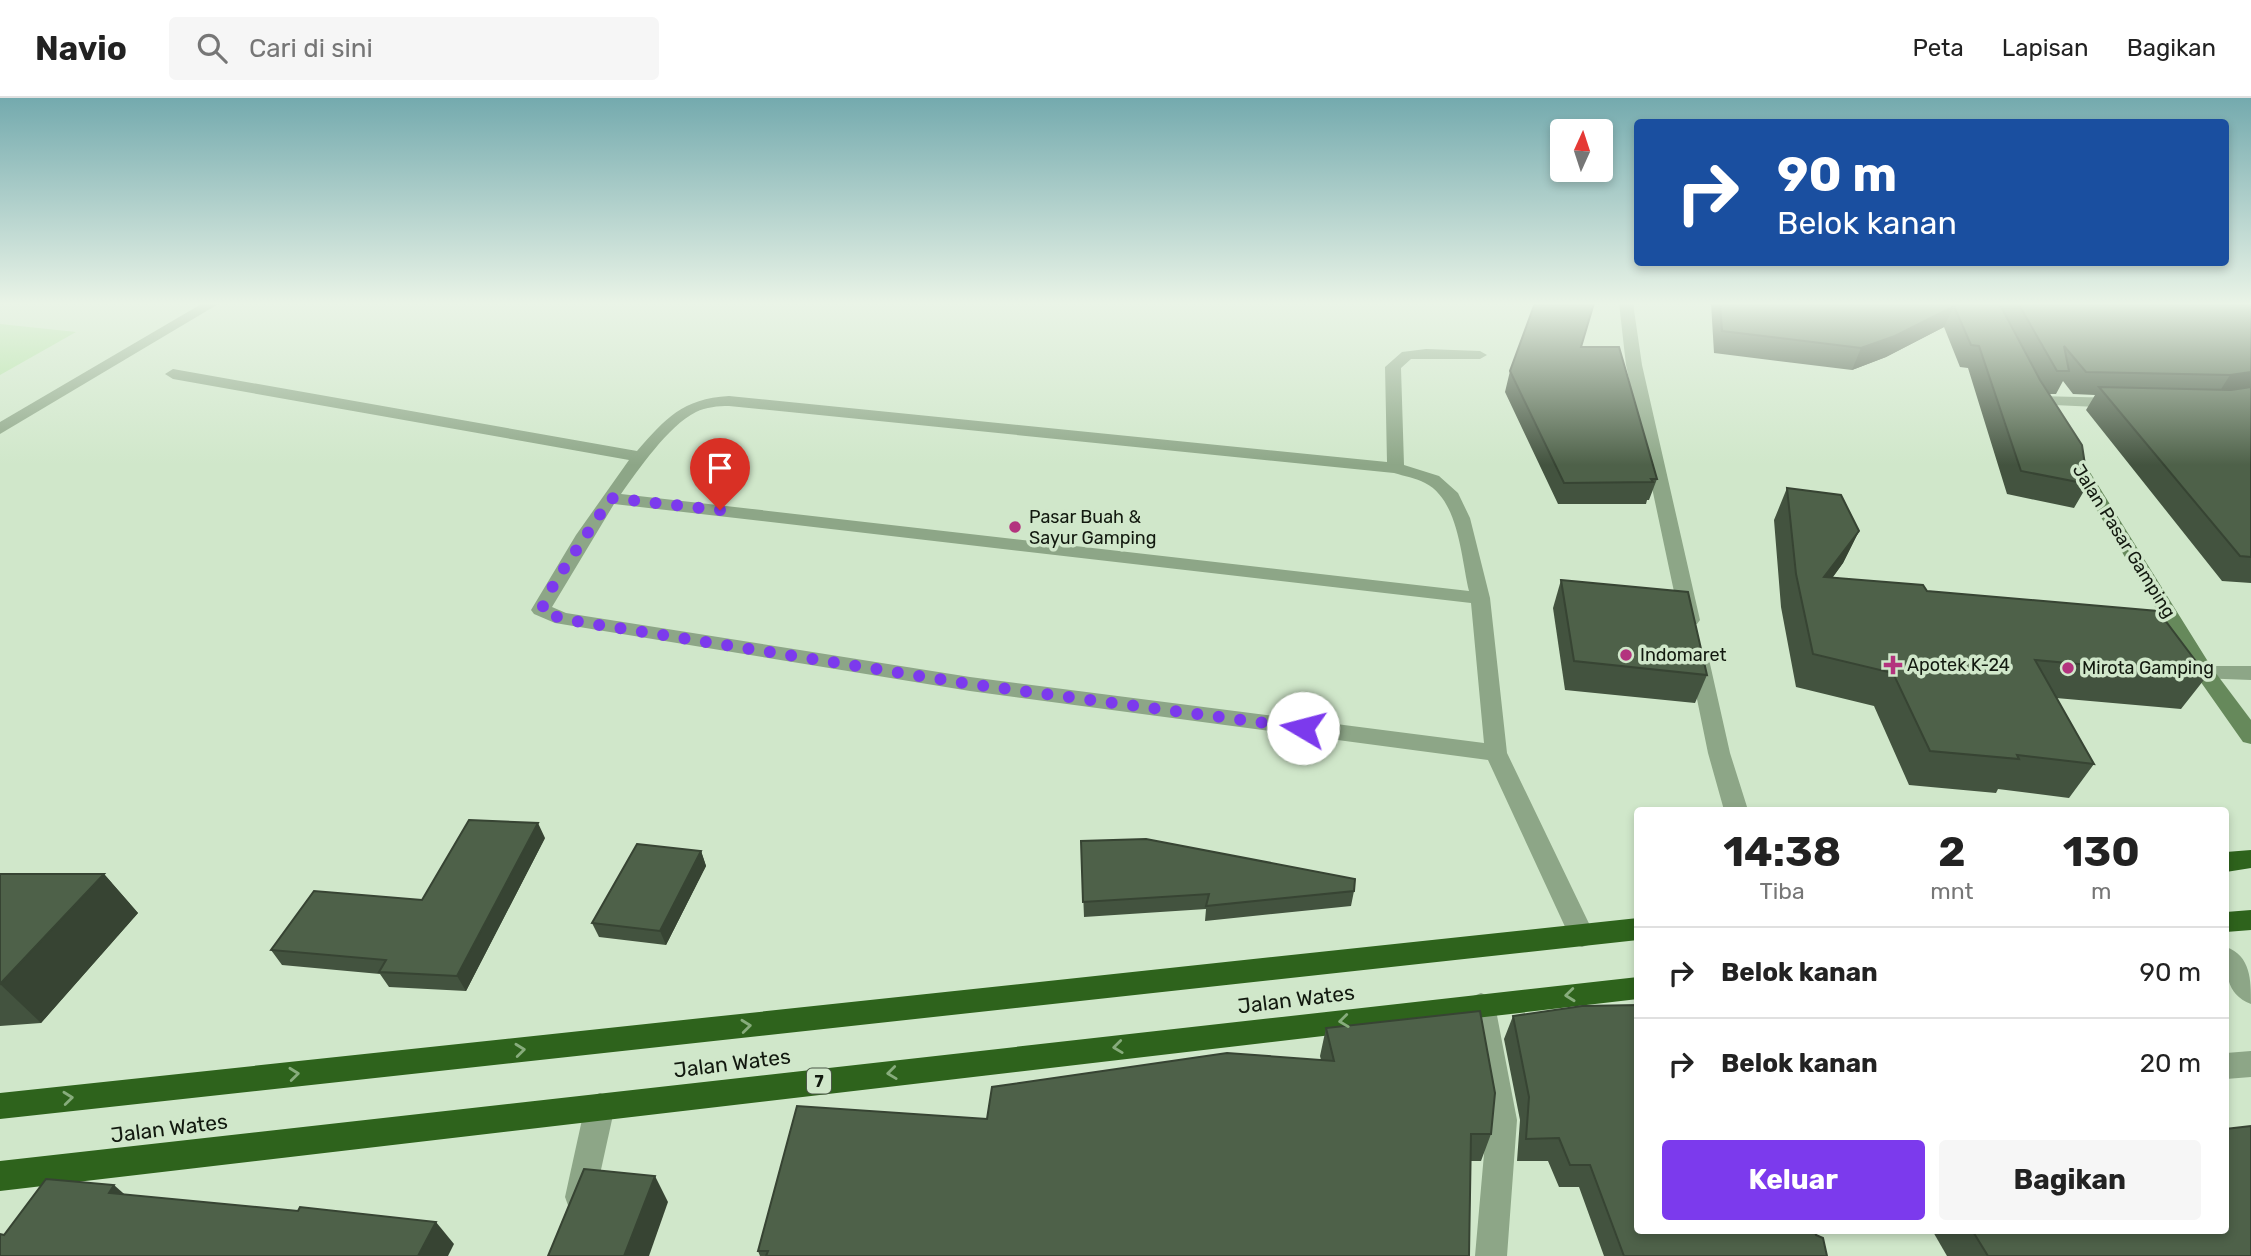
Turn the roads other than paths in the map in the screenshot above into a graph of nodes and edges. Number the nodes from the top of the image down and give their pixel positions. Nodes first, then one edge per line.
1 (122, 357) edge
2 (1404, 357) edge
3 (1633, 357) edge
4 (173, 374) dead end
5 (2035, 396) joint
6 (2134, 403) edge
7 (2052, 425) edge
8 (0, 429) edge
9 (2067, 448) edge
10 (642, 457) junction
11 (1396, 468) junction
12 (611, 498) junction
13 (1480, 598) junction
14 (2205, 673) junction
15 (2251, 673) edge
16 (2251, 736) edge
17 (1496, 753) junction
18 (1735, 807) edge
19 (2251, 859) edge
20 (2229, 862) edge
21 (2251, 920) edge
22 (2229, 922) edge
23 (1634, 930) edge
24 (1582, 936) junction
25 (2229, 962) edge
26 (1634, 988) edge
27 (2251, 992) edge
28 (1481, 1006) junction
29 (2251, 1064) edge
30 (2229, 1066) edge
31 (0, 1106) edge
32 (600, 1106) junction
33 (0, 1176) edge
34 (569, 1220) edge
35 (1491, 1256) edge

1 - 8 street
2 - 11 street
3 - 18 street
4 - 10 street
5 - 6 street
5 - 7 main road
9 - 14 main road, Jalan Pasar Gamping
10 - 11 street
10 - 12 street
11 - 13 street
12 - 13 street
12 - 17 street
13 - 17 street
14 - 15 street
14 - 16 main road, Jalan Pasar Gamping
17 - 24 street
19 - 20 highway
21 - 22 highway
23 - 24 highway, Jalan Wates
31 -> 24 highway, Jalan Wates
25 - 27 street
26 -> 28 highway, Jalan Wates / 7
28 -> 32 highway, Jalan Wates / 7
28 - 35 street
29 - 30 street
32 - 33 highway, Jalan Wates / 7
32 - 34 street

